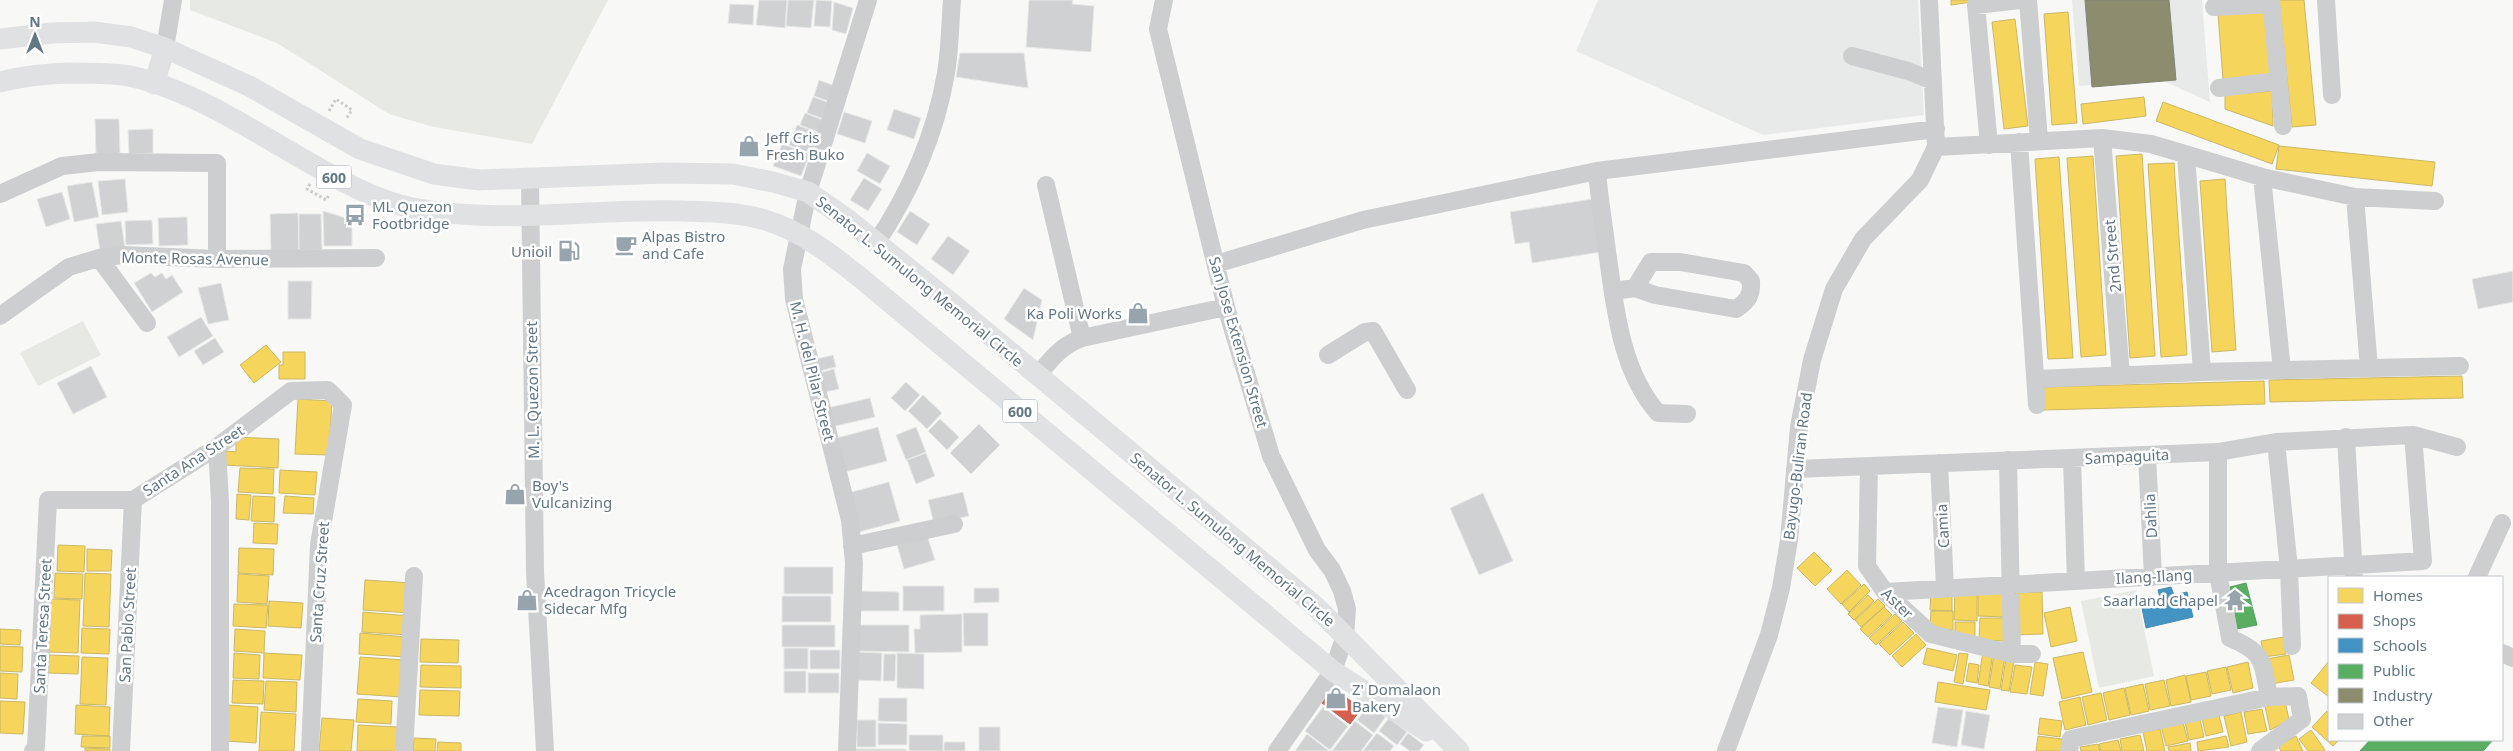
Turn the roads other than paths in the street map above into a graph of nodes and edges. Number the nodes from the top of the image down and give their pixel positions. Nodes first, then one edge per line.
1 (868, 0) edge
2 (952, 0) edge
3 (1164, 0) edge
4 (1929, 0) edge
5 (2020, 0) edge
6 (2028, 0) edge
7 (2326, 0) edge
8 (173, 2) edge
9 (2271, 2) edge
10 (2214, 7) dead end
11 (0, 39) edge
12 (165, 48) junction
13 (1852, 56) dead end
14 (1933, 81) junction
15 (0, 82) edge
16 (2278, 82) junction
17 (154, 84) junction
18 (2219, 88) dead end
19 (2332, 95) dead end
20 (2282, 126) dead end
21 (1936, 128) junction
22 (2102, 138) junction
23 (2039, 140) junction
24 (2019, 142) junction
25 (1989, 145) junction
26 (1936, 148) junction
27 (2186, 156) junction
28 (1597, 172) junction
29 (2262, 177) junction
30 (530, 179) junction
31 (1046, 185) dead end
32 (808, 192) junction
33 (0, 194) edge
34 (2355, 197) junction
35 (2435, 201) dead end
36 (530, 215) junction
37 (798, 233) junction
38 (876, 243) junction
39 (100, 258) junction
40 (376, 258) dead end
41 (217, 259) junction
42 (1216, 264) junction
43 (1635, 288) junction
44 (1613, 290) junction
45 (1226, 307) junction
46 (0, 316) edge
47 (147, 322) dead end
48 (1082, 338) junction
49 (1328, 355) dead end
50 (2460, 366) dead end
51 (2369, 368) junction
52 (2282, 370) junction
53 (2202, 372) junction
54 (1038, 375) junction
55 (2121, 375) junction
56 (2036, 379) junction
57 (328, 390) joint
58 (1407, 390) dead end
59 (2037, 405) dead end
60 (1687, 414) dead end
61 (2413, 435) junction
62 (2346, 437) junction
63 (2276, 442) junction
64 (2457, 447) dead end
65 (217, 448) junction
66 (2218, 452) junction
67 (2147, 455) junction
68 (2072, 459) junction
69 (2008, 460) junction
70 (1939, 464) junction
71 (1869, 466) junction
72 (1795, 469) junction
73 (48, 500) joint
74 (133, 500) junction
75 (2502, 523) dead end
76 (954, 524) dead end
77 (852, 546) junction
78 (2289, 569) junction
79 (2355, 571) edge
80 (2218, 573) junction
81 (414, 576) dead end
82 (2477, 576) edge
83 (2153, 577) junction
84 (2076, 581) junction
85 (2010, 585) junction
86 (1945, 588) junction
87 (1884, 592) junction
88 (1345, 636) junction
89 (2292, 646) dead end
90 (2012, 654) junction
91 (2032, 654) dead end
92 (1334, 671) junction
93 (2269, 697) junction
94 (33, 751) edge
95 (121, 751) edge
96 (220, 751) edge
97 (310, 751) edge
98 (404, 751) edge
99 (545, 751) edge
100 (847, 751) edge
101 (1277, 751) edge
102 (1458, 751) edge
103 (1726, 751) edge
104 (2069, 751) edge
105 (2260, 751) edge

1 - 32 street, M. H. del Pilar Street
2 - 38 street
3 - 42 street, San Jose Extension Street
4 - 14 street, Bayugo-Buliran Road
5 - 25 street
6 - 23 street
7 - 19 street
8 - 12 street
9 - 10 street
9 - 16 street
11 - 12 main road, Senator L. Sumulong Memorial Circle / 600
12 - 17 main road
12 - 30 main road, Senator L. Sumulong Memorial Circle / 600
13 - 14 street
14 - 21 street, Bayugo-Buliran Road
15 - 17 main road, Senator L. Sumulong Memorial Circle / 600
16 - 18 street
16 - 20 street
17 - 36 main road, Senator L. Sumulong Memorial Circle / 600
21 - 26 street, Bayugo-Buliran Road
21 - 28 street
22 - 23 street
22 - 27 street
22 - 55 street, 2nd Street
23 - 24 street
24 - 25 street
24 - 56 street
25 - 26 street
26 - 72 street, Bayugo-Buliran Road
27 - 29 street
27 - 53 street
28 - 42 street
28 - 44 street
29 - 34 street
29 - 52 street
30 - 32 main road, Senator L. Sumulong Memorial Circle / 600
30 - 36 street, M. L. Quezon Street
31 - 48 street
32 - 37 street, M. H. del Pilar Street
32 - 38 main road, Senator L. Sumulong Memorial Circle / 600
33 - 41 street
34 - 35 street
34 - 51 street
36 - 37 main road, Senator L. Sumulong Memorial Circle / 600
36 - 99 street, M. L. Quezon Street
37 - 77 street, M. H. del Pilar Street
37 - 92 main road, Senator L. Sumulong Memorial Circle / 600
38 - 54 main road, Senator L. Sumulong Memorial Circle / 600
39 - 41 street, Monte Rosas Avenue
39 - 46 street, Monte Rosas Avenue
39 - 47 street
40 - 41 street, Monte Rosas Avenue
42 - 45 street, San Jose Extension Street
43 - 43 street
43 - 44 street
44 - 60 street
45 - 48 street
45 - 88 street, San Jose Extension Street
48 - 54 street
49 - 58 street
50 - 51 street
51 - 52 street
52 - 53 street
53 - 55 street
54 - 88 main road, Senator L. Sumulong Memorial Circle / 600
55 - 56 street
56 - 59 street
57 - 65 street, Santa Ana Street
57 - 97 street, Santa Cruz Street
61 - 62 street, Sampaguita
61 - 64 street, Sampaguita
61 - 79 street, Ilang-Ilang
62 - 63 street, Sampaguita
62 - 79 street
63 - 66 street, Sampaguita
63 - 78 street
65 - 74 street, Santa Ana Street
65 - 96 street
66 - 67 street, Sampaguita
66 - 80 street
67 - 68 street, Sampaguita
67 - 83 street, Dahlia
68 - 69 street, Sampaguita
68 - 84 street
69 - 70 street, Sampaguita
69 - 85 street
70 - 71 street, Sampaguita
70 - 86 street, Camia
71 - 72 street, Sampaguita
71 - 87 street, Aster
72 - 103 street, Bayugo-Buliran Road
73 - 74 street, Santa Ana Street
73 - 94 street, Santa Teresa Street
74 - 95 street, San Pablo Street
75 - 82 street
76 - 77 street
77 - 100 street, M. H. del Pilar Street
78 - 79 street, Ilang-Ilang
78 - 80 street, Ilang-Ilang
78 - 89 street
80 - 83 street, Ilang-Ilang
80 - 93 street
81 - 98 street
83 - 84 street, Ilang-Ilang
84 - 85 street, Ilang-Ilang
85 - 86 street, Ilang-Ilang
85 - 90 street
86 - 87 street, Ilang-Ilang
87 - 90 street, Aster
88 - 92 street, San Jose Extension Street
88 - 102 main road, Senator L. Sumulong Memorial Circle / 600
90 - 91 street, Aster
92 - 101 street, San Jose Extension Street
92 - 102 main road, Senator L. Sumulong Memorial Circle / 600
93 - 104 street
93 - 105 street

